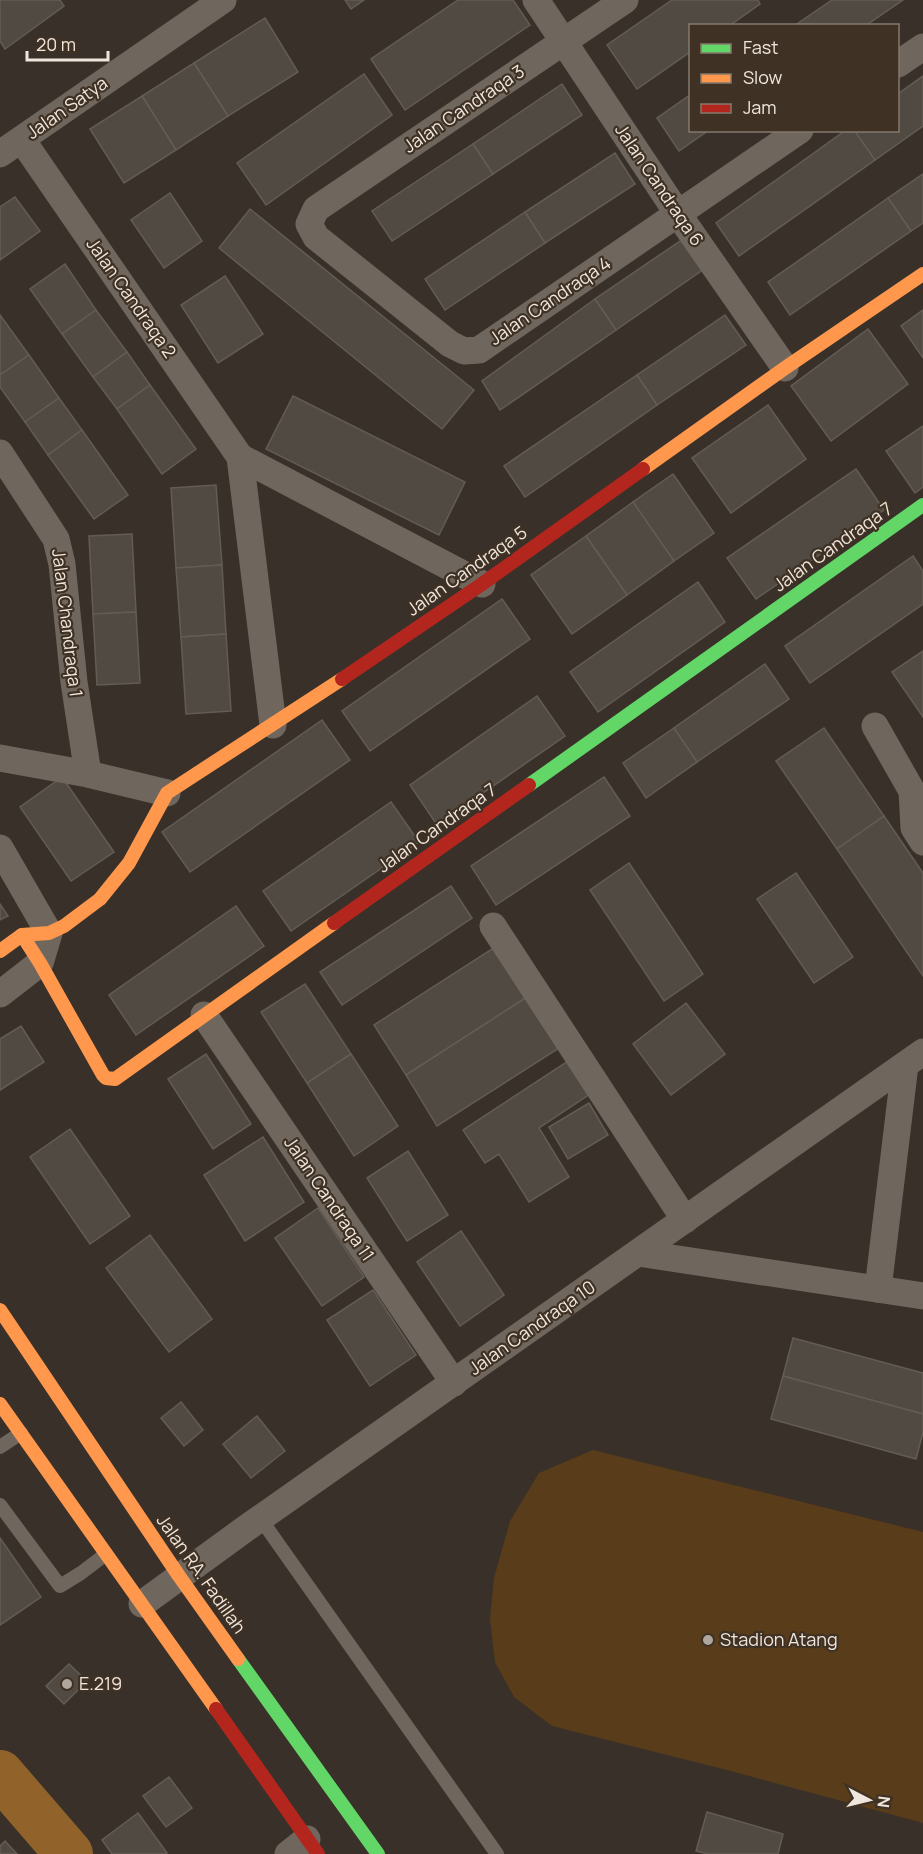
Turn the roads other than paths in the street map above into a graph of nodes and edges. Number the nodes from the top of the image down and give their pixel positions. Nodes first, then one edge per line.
1 (224, 0) edge
2 (536, 0) edge
3 (625, 0) edge
4 (563, 42) junction
5 (923, 47) edge
6 (899, 63) edge
7 (798, 132) edge
8 (11, 147) edge
9 (678, 214) junction
10 (309, 224) joint
11 (923, 274) edge
12 (785, 368) junction
13 (0, 453) edge
14 (240, 457) junction
15 (923, 505) edge
16 (482, 584) junction
17 (273, 725) junction
18 (875, 726) dead end
19 (0, 758) edge
20 (88, 774) junction
21 (167, 793) junction
22 (923, 842) edge
23 (0, 848) edge
24 (493, 926) dead end
25 (56, 930) junction
26 (22, 935) junction
27 (0, 951) edge
28 (40, 963) junction
29 (0, 994) edge
30 (204, 1015) junction
31 (914, 1058) edge
32 (686, 1220) junction
33 (638, 1253) junction
34 (878, 1289) junction
35 (923, 1296) edge
36 (0, 1310) edge
37 (454, 1383) junction
38 (0, 1404) edge
39 (21, 1433) junction
40 (0, 1447) edge
41 (0, 1505) edge
42 (260, 1518) junction
43 (106, 1554) junction
44 (179, 1576) junction
45 (142, 1604) junction
46 (304, 1849) edge
47 (378, 1854) edge
48 (497, 1854) edge

1 - 8 street, Jalan Satya
2 - 4 street, Jalan Candraqa 6
3 - 4 street, Jalan Candraqa 3
4 - 9 street, Jalan Candraqa 6
4 - 10 street, Jalan Candraqa 3
5 - 6 street
7 - 9 street, Jalan Candraqa 4
8 - 14 street, Jalan Candraqa 2
9 - 10 street, Jalan Candraqa 4
9 - 12 street, Jalan Candraqa 6
11 - 12 street, Jalan Candraqa 5
12 - 16 street, Jalan Candraqa 5
13 - 20 street, Jalan Chandraqa 1
14 - 16 street, Jalan Candraqa 2
14 - 17 street, Jalan Candraqa 2
15 - 30 street, Jalan Candraqa 7
16 - 17 street, Jalan Candraqa 5
17 - 21 street, Jalan Candraqa 5
18 - 22 street
19 - 20 street
20 - 21 street
21 - 25 street, Jalan Candraqa 5
23 - 25 street
24 - 32 street
25 - 26 street
25 - 28 street
26 - 27 street
26 - 28 street, Jalan Candraqa 7
28 - 29 street
28 - 30 street, Jalan Candraqa 7
30 - 37 street, Jalan Candraqa 11
31 - 32 street, Jalan Candraqa 10
31 - 34 street
32 - 33 street, Jalan Candraqa 10
33 - 34 street
33 - 37 street, Jalan Candraqa 10
34 - 35 street
36 - 44 street, Jalan RA. Fadillah
37 - 42 street, Jalan Candraqa 10
38 - 39 street
39 - 40 lane
39 - 43 street
41 - 43 lane
42 - 44 street, Jalan Candraqa 10
42 - 48 lane
43 - 45 street
44 - 45 street, Jalan Candraqa 10
44 - 47 street, Jalan RA. Fadillah
45 - 46 street

